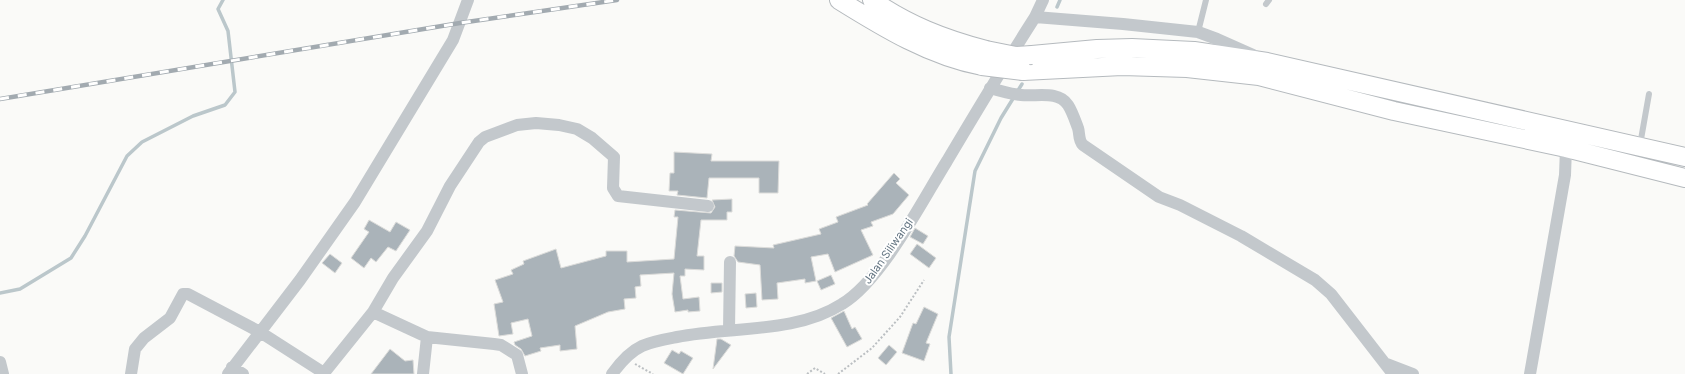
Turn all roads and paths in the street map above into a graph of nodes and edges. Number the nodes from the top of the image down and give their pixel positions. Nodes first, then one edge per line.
1 (468, 0) edge
2 (839, 0) edge
3 (872, 0) edge
4 (1043, 0) edge
5 (1206, 0) edge
6 (1035, 17) junction
7 (1198, 32) junction
8 (984, 58) junction
9 (1267, 62) junction
10 (990, 88) junction
11 (1649, 94) dead end
12 (1640, 147) junction
13 (1566, 148) junction
14 (1685, 157) edge
15 (1685, 178) edge
16 (708, 206) dead end
17 (730, 262) dead end
18 (924, 280) dead end
19 (373, 312) junction
20 (729, 330) junction
21 (260, 332) junction
22 (427, 337) junction
23 (625, 358) junction
24 (0, 362) edge
25 (1390, 369) edge
26 (230, 370) edge
27 (3, 374) edge
28 (131, 374) edge
29 (243, 374) edge
30 (324, 374) edge
31 (422, 374) edge
32 (522, 374) edge
33 (612, 374) edge
34 (653, 374) edge
35 (807, 374) edge
36 (825, 374) edge
37 (838, 374) edge
38 (1413, 374) edge
39 (1530, 374) edge

1 - 21 street
2 - 8 main road
3 - 8 main road
4 - 6 street, Jalan Siliwangi
5 - 7 lane
6 - 7 street
6 - 10 street, Jalan Siliwangi
7 - 9 street
8 - 9 main road, bridge
8 - 13 main road, bridge
9 - 12 main road
10 - 20 street, Jalan Siliwangi
10 - 25 street
11 - 12 lane
12 - 14 main road
13 - 15 main road
13 - 39 street
16 - 19 street
17 - 20 street
18 - 37 path
19 - 22 street
19 - 30 street
20 - 23 street, Jalan Siliwangi
21 - 26 street
21 - 28 street
21 - 30 street
22 - 31 street
22 - 32 street
23 - 33 street, Jalan Siliwangi
23 - 34 path
24 - 27 street
25 - 38 street
26 - 29 street
35 - 36 path

